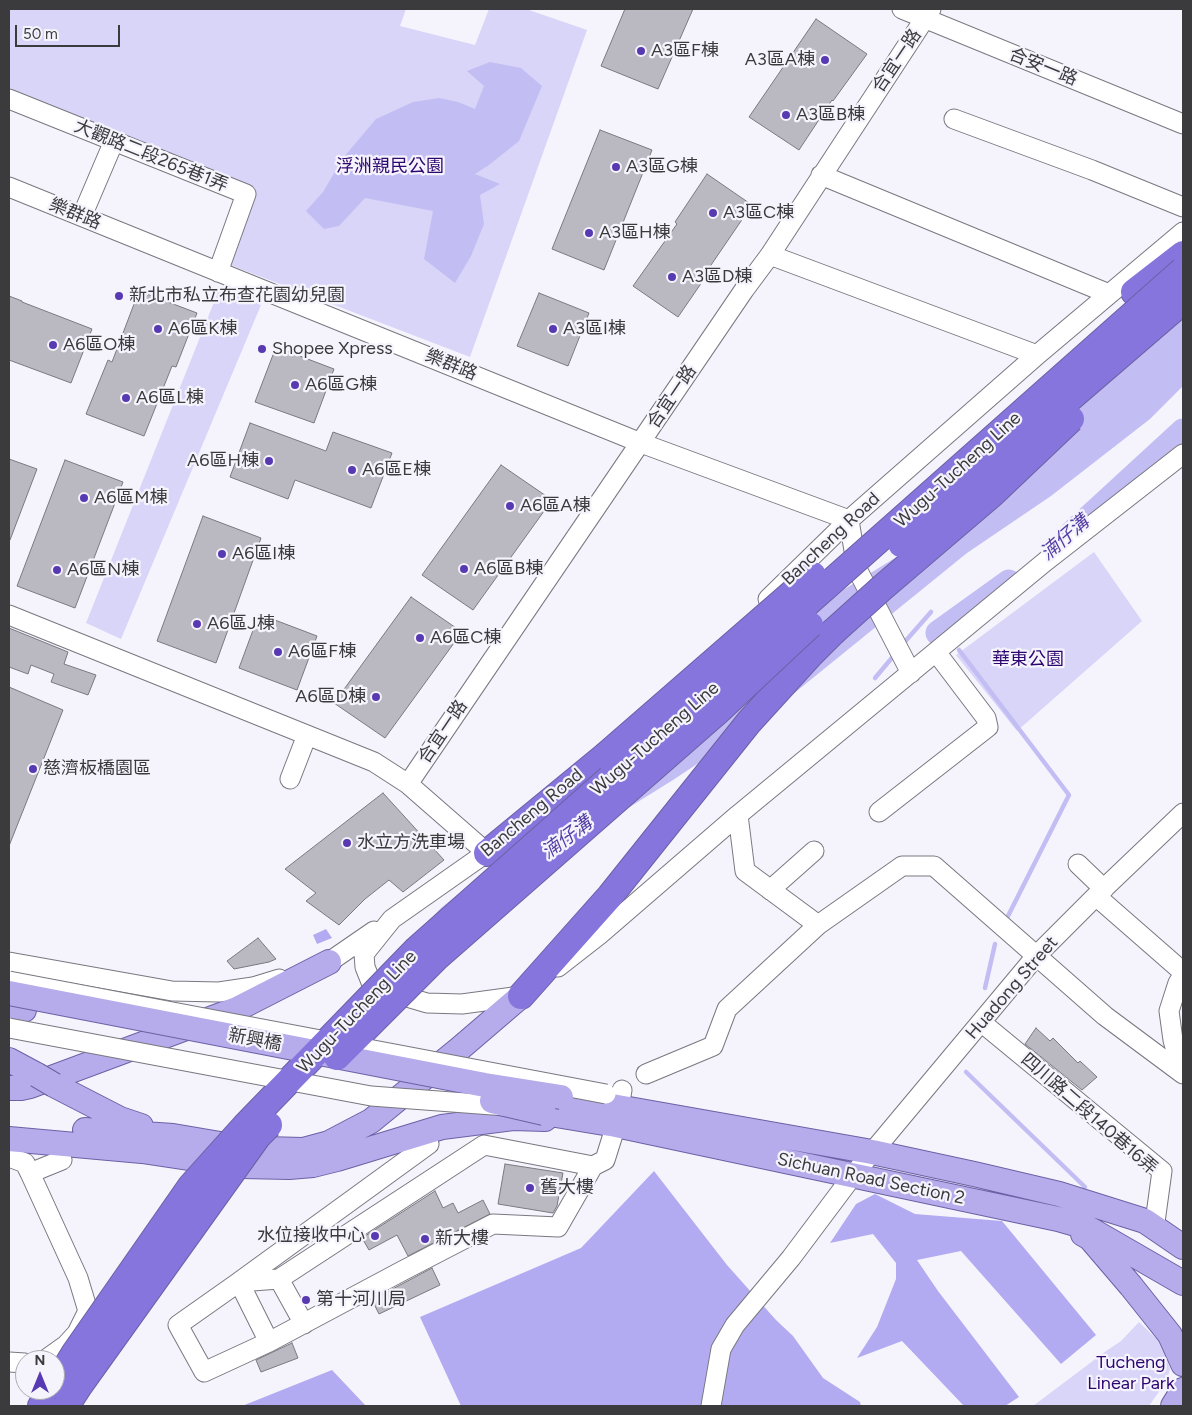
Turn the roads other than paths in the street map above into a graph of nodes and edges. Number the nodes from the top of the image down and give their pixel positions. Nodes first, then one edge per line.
1 (902, 9) edge
2 (929, 14) edge
3 (9, 99) edge
4 (954, 119) dead end
5 (1183, 124) edge
6 (114, 141) junction
7 (821, 175) junction
8 (9, 187) edge
9 (1183, 207) edge
10 (82, 216) junction
11 (1183, 232) edge
12 (1183, 254) edge
13 (770, 255) junction
14 (1183, 270) edge
15 (218, 272) junction
16 (1109, 294) junction
17 (1183, 301) edge
18 (1038, 355) junction
19 (641, 443) junction
20 (1183, 454) edge
21 (849, 520) junction
22 (9, 615) edge
23 (936, 652) junction
24 (911, 673) junction
25 (307, 735) junction
26 (290, 779) dead end
27 (408, 784) junction
28 (879, 812) dead end
29 (1183, 813) edge
30 (738, 815) junction
31 (814, 851) dead end
32 (488, 852) junction
33 (1078, 864) dead end
34 (770, 890) junction
35 (1100, 892) junction
36 (392, 919) junction
37 (818, 926) junction
38 (1037, 955) junction
39 (9, 962) edge
40 (329, 962) junction
41 (1183, 973) edge
42 (9, 980) edge
43 (521, 996) junction
44 (12, 1010) edge
45 (981, 1022) junction
46 (9, 1060) edge
47 (646, 1074) dead end
48 (1183, 1074) edge
49 (9, 1088) edge
50 (616, 1103) junction
51 (553, 1105) junction
52 (580, 1119) junction
53 (9, 1125) edge
54 (173, 1136) junction
55 (9, 1139) edge
56 (428, 1144) dead end
57 (872, 1152) junction
58 (9, 1157) edge
59 (62, 1160) dead end
60 (593, 1166) junction
61 (30, 1173) junction
62 (854, 1174) junction
63 (1058, 1219) junction
64 (1150, 1222) junction
65 (1183, 1228) edge
66 (1183, 1247) edge
67 (279, 1279) junction
68 (239, 1282) junction
69 (1183, 1283) edge
70 (304, 1324) junction
71 (269, 1342) junction
72 (59, 1350) edge
73 (1183, 1364) edge
74 (65, 1368) edge
75 (1183, 1390) edge
76 (66, 1406) edge
77 (712, 1406) edge
78 (1173, 1406) edge

1 - 2 street, 合安一路
2 - 5 street, 合安一路
2 - 7 street, 合宜一路
3 - 6 street, 大觀路二段265巷1弄
4 - 9 street
6 - 10 street
6 - 15 street, 大觀路二段265巷1弄
7 - 13 street, 合宜一路
7 - 16 street
8 - 10 street, 樂群路
10 - 15 street, 樂群路
11 - 16 street, Bancheng Road
12 - 32 highway, bridge
13 - 18 street
13 - 19 street, 合宜一路
14 - 74 highway, Wugu-Tucheng Line, bridge
15 - 19 street, 樂群路
16 - 18 street, Bancheng Road
17 - 43 highway, bridge
17 - 76 highway, Wugu-Tucheng Line, bridge
18 - 21 street, Bancheng Road
19 - 21 street, 樂群路
19 - 27 street, 合宜一路
20 - 23 street
21 - 24 street
21 - 32 street, Bancheng Road
22 - 25 street, 合宜一路
23 - 24 street
23 - 28 street
24 - 30 street
25 - 26 street
25 - 27 street, 合宜一路
27 - 32 street, 合宜一路
29 - 35 street, Huadong Street
30 - 34 street
30 - 43 street
31 - 34 street
32 - 36 street, Bancheng Road
33 - 35 street
34 - 37 street
35 - 38 street, Huadong Street
35 - 41 street
36 - 40 street
36 - 43 street, Bancheng Road
37 - 38 street
37 - 47 street
38 - 45 street, Huadong Street
38 - 48 street
39 - 40 street
40 - 49 main road
41 - 48 street
42 - 50 street, bridge
43 - 54 main road
44 - 51 main road, 新興橋, bridge
44 - 51 main road, 新興橋, bridge
45 - 57 street, Huadong Street
45 - 64 street, 四川路二段140巷16弄
46 - 54 main road
50 - 51 main road, Sichuan Road Section 2
50 - 52 main road, Sichuan Road Section 2
50 - 57 main road, Sichuan Road Section 2
50 - 60 street
50 - 62 main road, Sichuan Road Section 2
51 - 52 main road, Sichuan Road Section 2
52 - 55 main road
53 - 54 main road
56 - 68 street
57 - 62 street, Huadong Street
57 - 64 main road, Sichuan Road Section 2
58 - 61 street
59 - 61 street
60 - 67 street
60 - 70 street
61 - 72 street
62 - 63 main road, Sichuan Road Section 2
62 - 77 street, Huadong Street
63 - 69 main road, Sichuan Road Section 2
63 - 73 main road
64 - 65 main road
64 - 66 main road, Sichuan Road Section 2
67 - 68 street
67 - 70 street
68 - 71 street
68 - 71 street
70 - 71 street
75 - 78 main road

